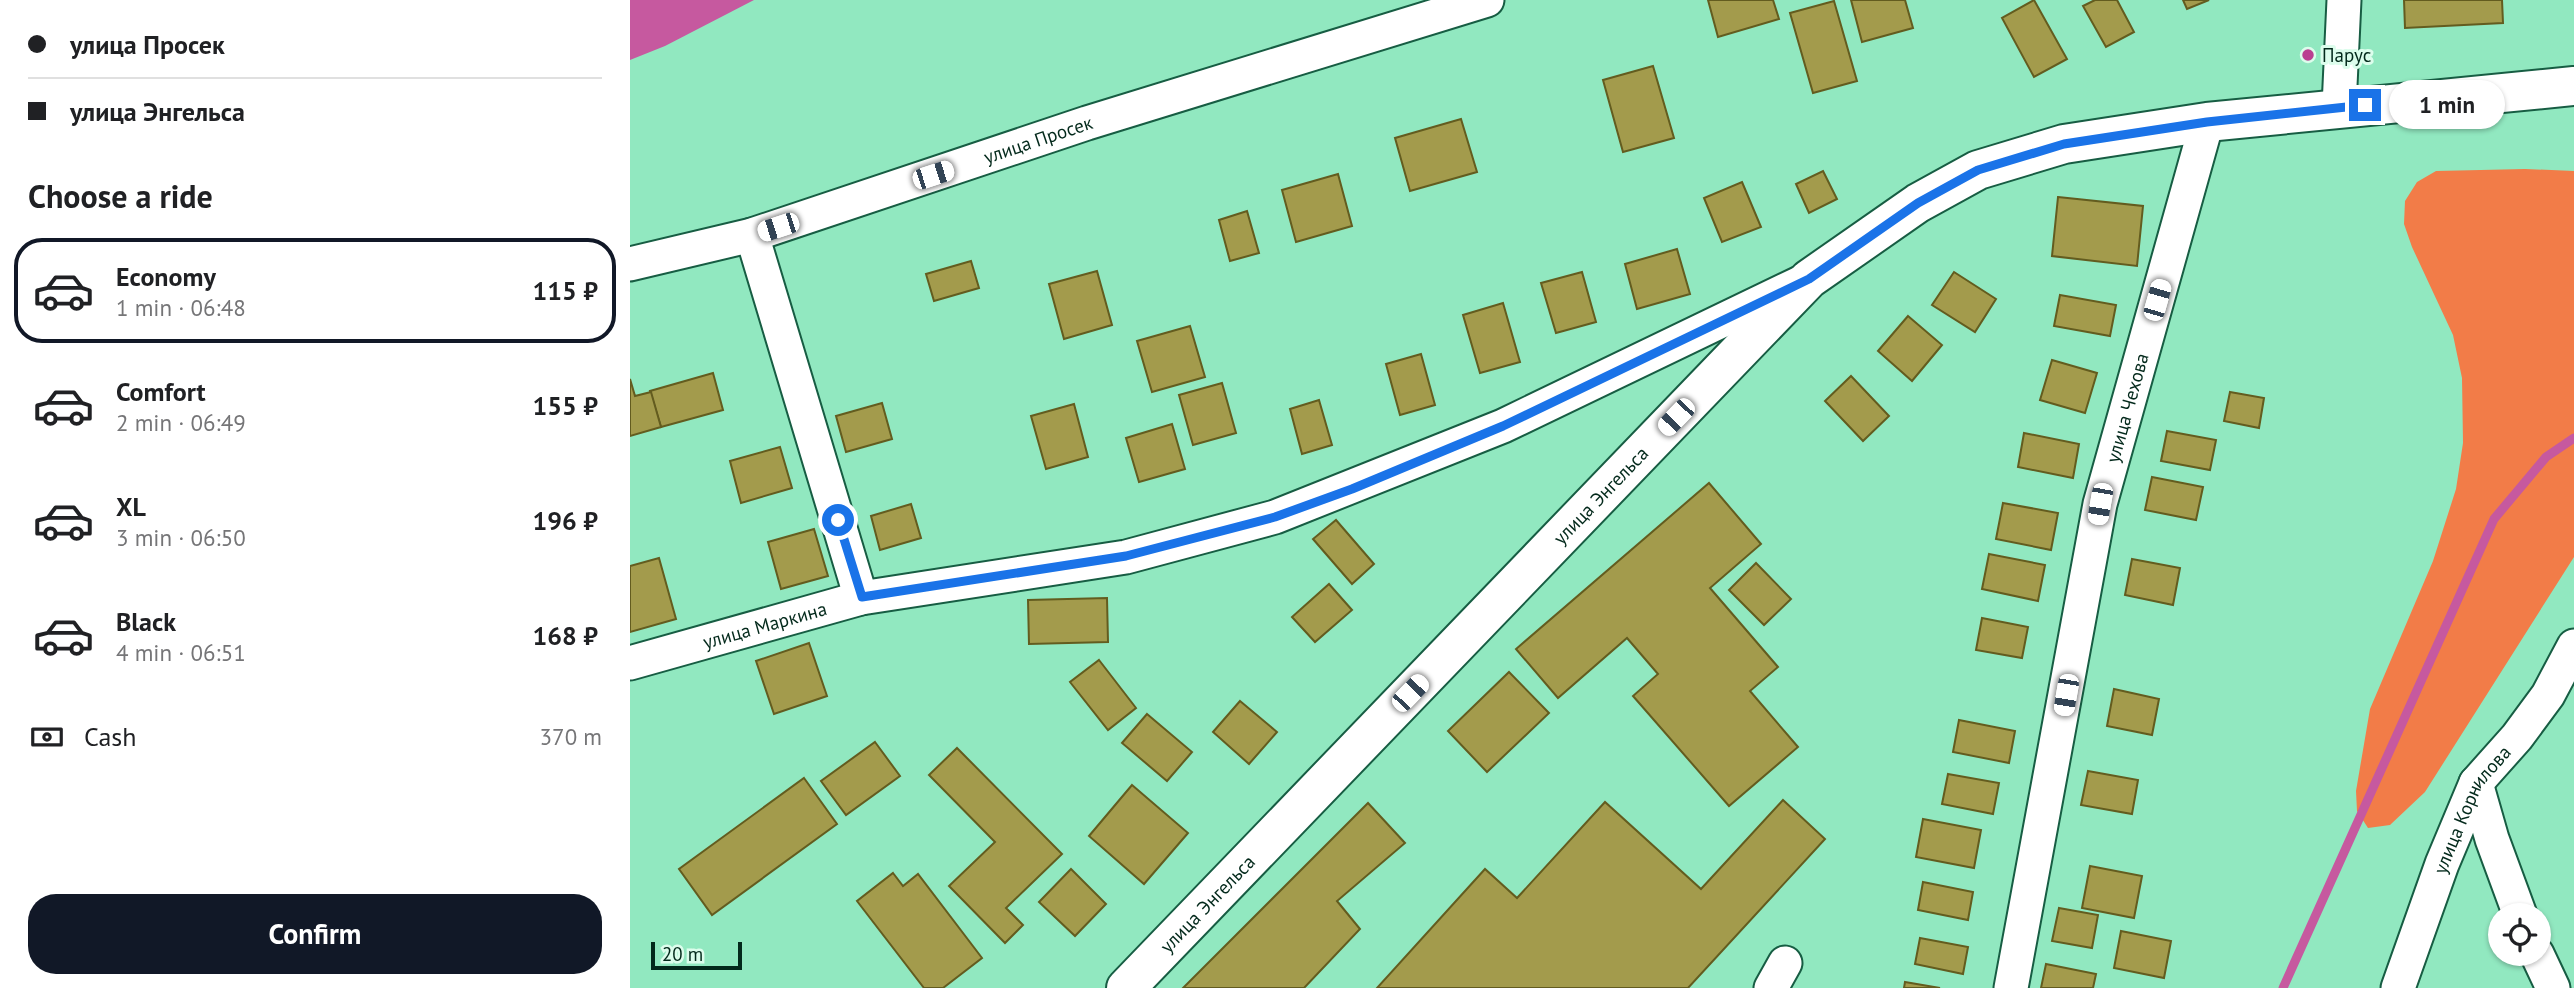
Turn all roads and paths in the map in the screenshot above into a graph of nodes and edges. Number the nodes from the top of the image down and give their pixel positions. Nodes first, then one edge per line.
1 (1487, 0) edge
2 (2344, 0) edge
3 (2574, 86) edge
4 (2339, 107) junction
5 (2207, 122) junction
6 (752, 235) junction
7 (630, 264) edge
8 (1809, 279) junction
9 (862, 597) junction
10 (2574, 646) edge
11 (630, 663) edge
12 (2476, 783) junction
13 (2516, 903) edge
14 (2543, 966) edge
15 (1126, 988) edge
16 (2011, 988) edge
17 (2398, 988) edge
18 (2553, 988) edge

1 - 6 street, улица Просек
2 - 4 street
3 - 4 main road, улица Энгельса
4 - 5 main road, улица Энгельса
5 - 8 main road, улица Энгельса
5 - 16 street, улица Чехова
6 - 7 street
6 - 9 street
8 - 9 street, улица Маркина
8 - 15 main road, улица Энгельса
9 - 11 street, улица Маркина
10 - 12 street, улица Корнилова
12 - 13 street
12 - 17 street, улица Корнилова
14 - 18 street

